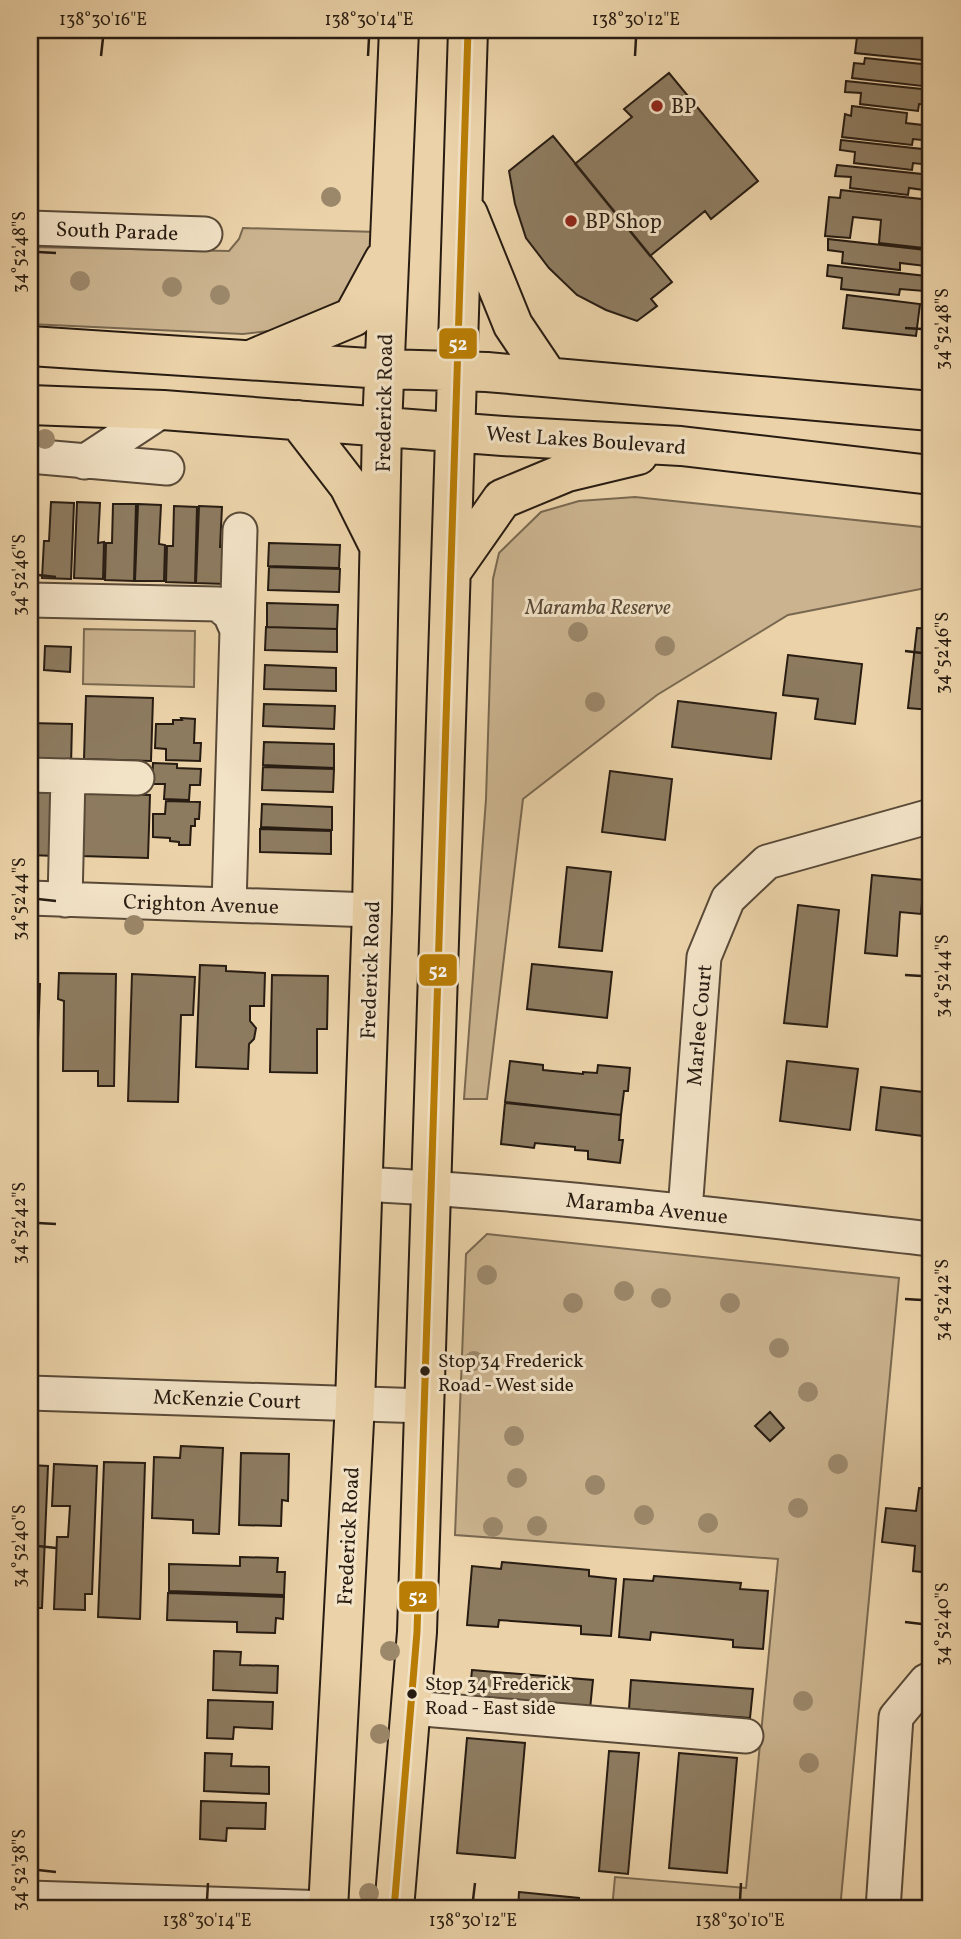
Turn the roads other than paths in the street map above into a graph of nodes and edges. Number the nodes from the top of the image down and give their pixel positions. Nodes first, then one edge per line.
1 (399, 30) edge
2 (468, 30) edge
3 (463, 202) junction
4 (30, 228) edge
5 (205, 234) dead end
6 (388, 253) junction
7 (30, 346) edge
8 (247, 362) junction
9 (384, 369) junction
10 (458, 371) junction
11 (548, 377) junction
12 (30, 405) edge
13 (163, 410) junction
14 (931, 411) edge
15 (298, 420) junction
16 (382, 427) junction
17 (456, 431) junction
18 (681, 446) junction
19 (30, 456) edge
20 (84, 462) junction
21 (167, 468) dead end
22 (931, 475) edge
23 (240, 530) dead end
24 (380, 549) junction
25 (453, 569) junction
26 (30, 600) edge
27 (237, 630) junction
28 (30, 775) edge
29 (68, 776) junction
30 (137, 778) dead end
31 (931, 816) edge
32 (30, 898) edge
33 (65, 900) junction
34 (229, 905) junction
35 (372, 910) junction
36 (362, 1184) junction
37 (431, 1187) junction
38 (685, 1211) junction
39 (931, 1239) edge
40 (30, 1393) edge
41 (355, 1403) junction
42 (425, 1406) junction
43 (931, 1679) edge
44 (411, 1708) junction
45 (746, 1736) dead end
46 (30, 1898) edge
47 (328, 1908) edge
48 (394, 1909) edge
49 (883, 1909) edge

1 - 6 main road, Frederick Road
2 - 3 main road
3 - 10 main road
3 - 11 main road
4 - 5 street, South Parade
6 - 8 main road
6 - 9 main road, Frederick Road
7 - 8 main road
8 - 9 main road
9 - 10 main road
9 - 16 main road, Frederick Road
10 - 11 main road
10 - 17 main road
11 - 14 main road
12 - 13 main road, West Lakes Boulevard
13 - 15 main road, West Lakes Boulevard
13 - 20 street
15 - 16 main road, West Lakes Boulevard
15 - 24 main road
16 - 17 main road, West Lakes Boulevard
16 - 24 main road, Frederick Road
17 - 18 main road, West Lakes Boulevard
17 - 25 main road
18 - 22 main road, West Lakes Boulevard
18 - 25 main road
19 - 20 street
20 - 21 street
23 - 27 street
24 - 35 main road, Frederick Road
25 - 37 main road
26 - 27 street
27 - 34 street
28 - 29 street
29 - 30 street
29 - 33 street
31 - 38 street, Marlee Court
32 - 33 street, Crighton Avenue
33 - 34 street, Crighton Avenue
34 - 35 street, Crighton Avenue
35 - 36 main road, Frederick Road
36 - 37 street, Maramba Avenue
36 - 41 main road, Frederick Road
37 - 38 street, Maramba Avenue
37 - 42 main road
38 - 39 street, Maramba Avenue
40 - 41 street, McKenzie Court
41 - 42 street, McKenzie Court
41 - 47 main road, Frederick Road
42 - 44 main road
43 - 49 street
44 - 45 street
44 - 48 main road
46 - 47 street

